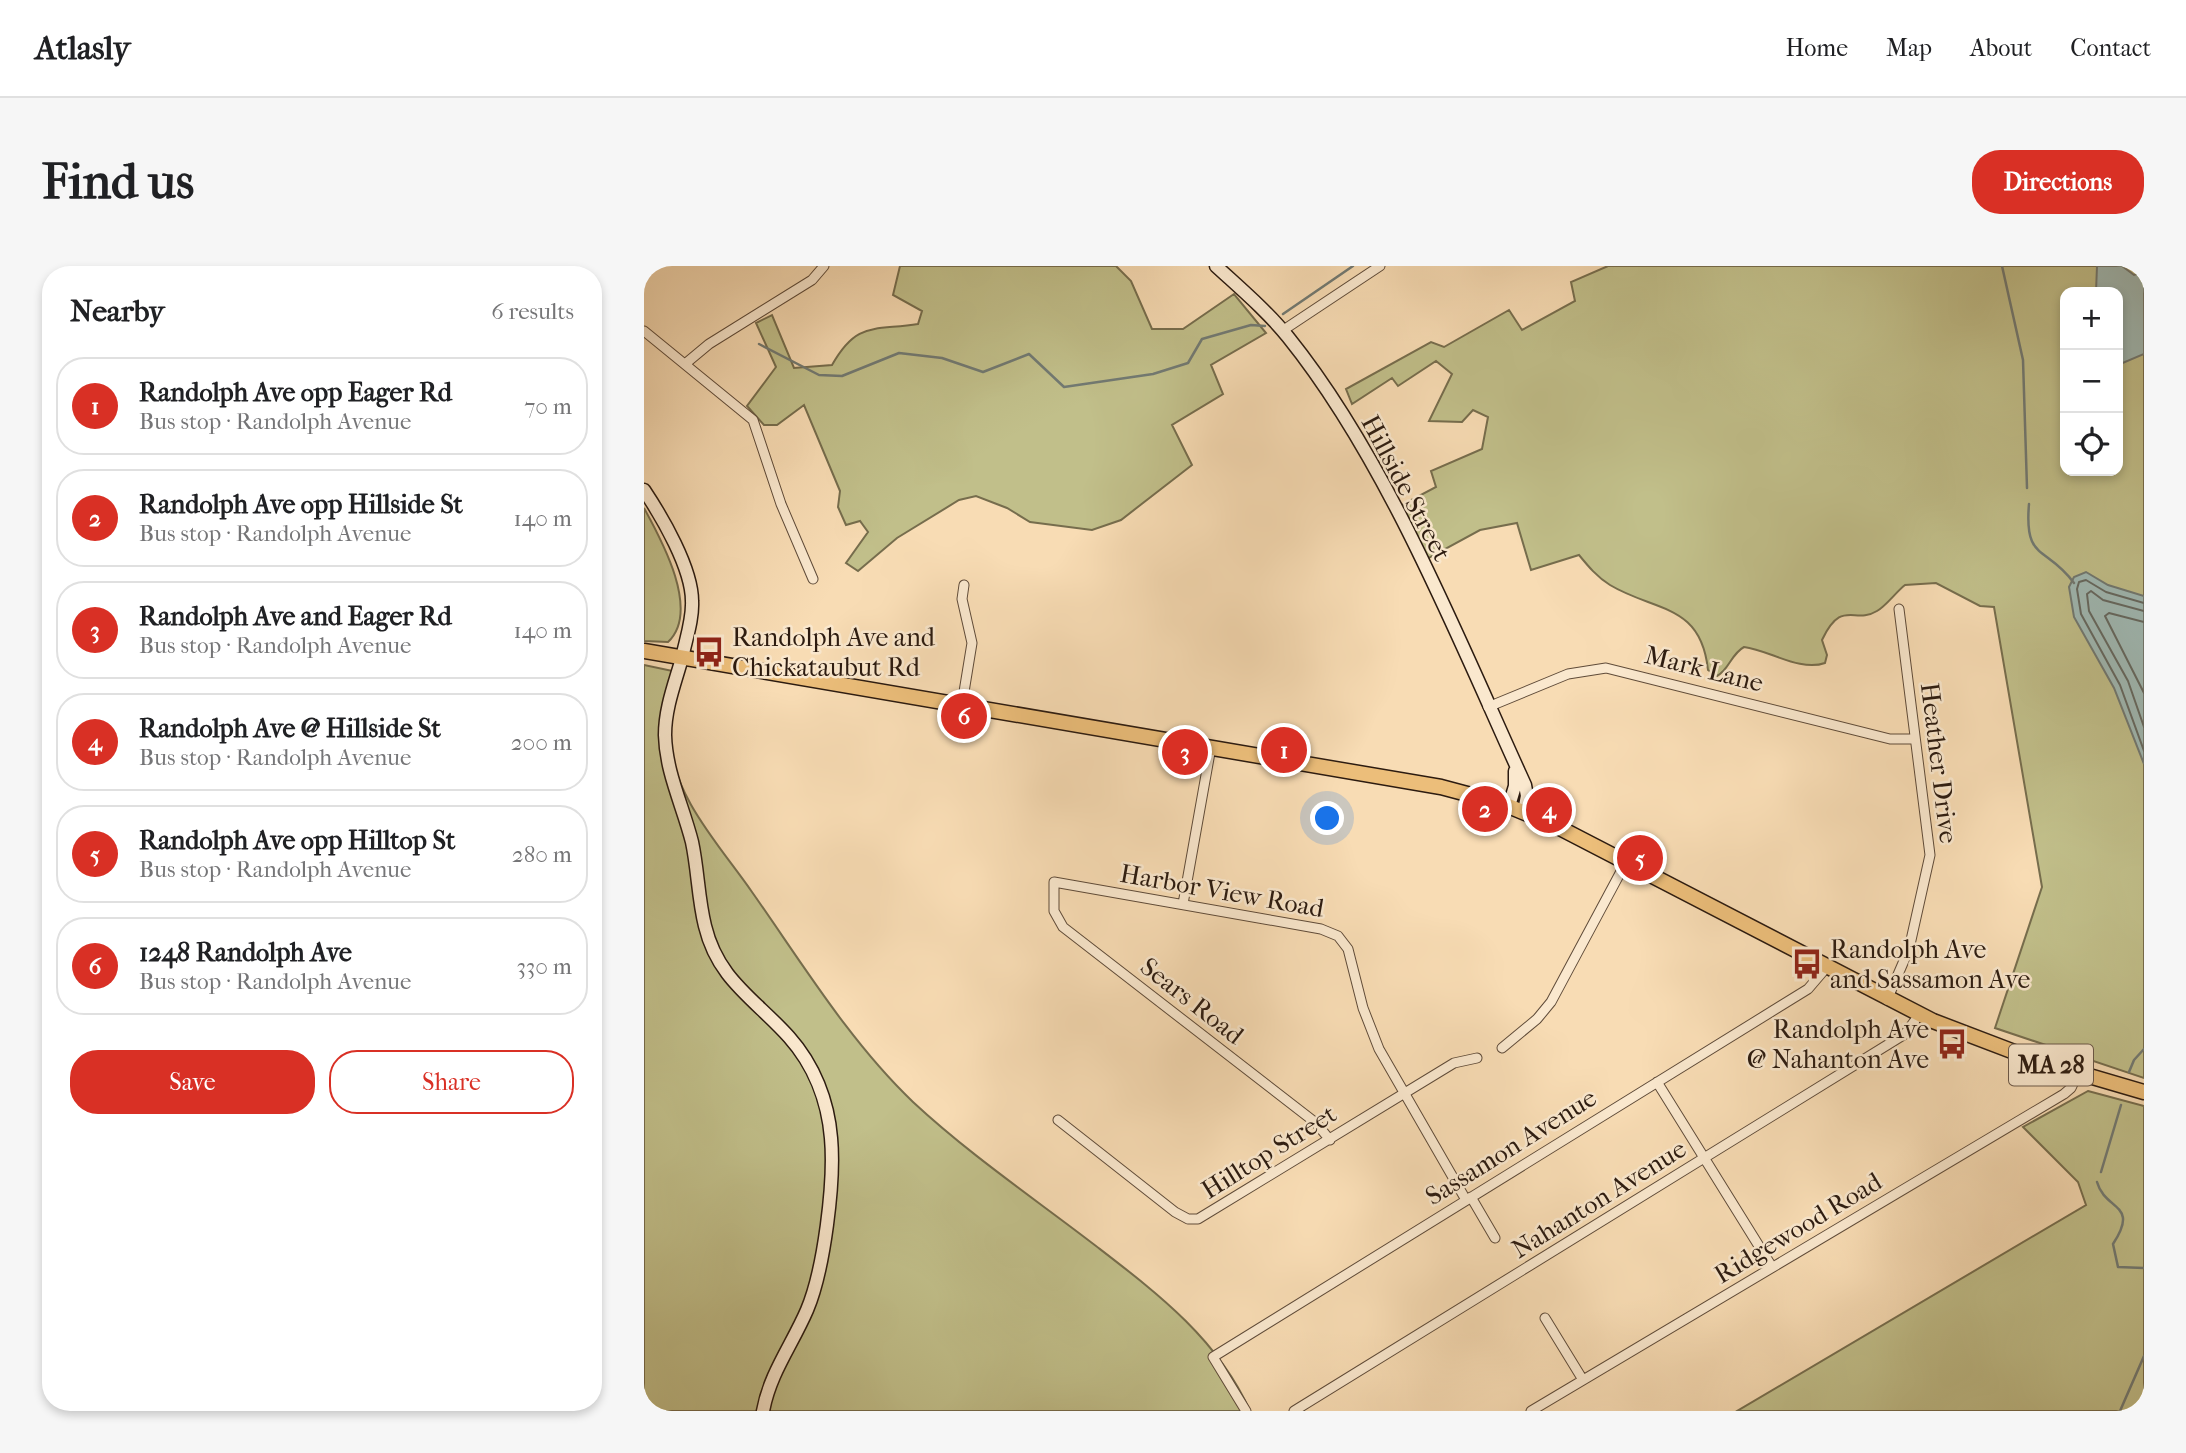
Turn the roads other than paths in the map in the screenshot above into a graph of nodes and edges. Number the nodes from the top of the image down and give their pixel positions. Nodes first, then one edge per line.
1 (824, 266) edge
2 (1216, 266) edge
3 (1380, 266) edge
4 (644, 331) edge
5 (1282, 331) junction
6 (685, 364) junction
7 (644, 490) edge
8 (813, 579) dead end
9 (964, 584) dead end
10 (1899, 609) dead end
11 (644, 651) edge
12 (682, 657) junction
13 (962, 704) junction
14 (1488, 707) junction
15 (1914, 739) junction
16 (1211, 747) junction
17 (1513, 760) junction
18 (1509, 806) junction
19 (1524, 811) junction
20 (1626, 862) junction
21 (1054, 882) joint
22 (1184, 904) junction
23 (1826, 968) junction
24 (1887, 1000) junction
25 (1919, 1015) junction
26 (1502, 1048) dead end
27 (1477, 1058) dead end
28 (2078, 1073) junction
29 (1657, 1082) junction
30 (2144, 1092) edge
31 (1404, 1094) junction
32 (1058, 1119) dead end
33 (1330, 1140) junction
34 (1705, 1157) junction
35 (1468, 1198) junction
36 (1495, 1238) dead end
37 (1772, 1267) junction
38 (1545, 1318) dead end
39 (1583, 1380) junction
40 (763, 1411) edge
41 (1246, 1411) edge
42 (1294, 1411) edge
43 (1531, 1411) edge

1 - 6 street
2 - 5 main road, Hillside Street
3 - 5 street
4 - 6 street
5 - 14 main road, Hillside Street
6 - 8 street
7 - 12 main road
9 - 13 street
10 - 15 street, Heather Drive
11 - 12 main road, MA 28
12 - 13 main road, MA 28
12 - 40 main road
13 - 16 main road, MA 28
14 - 15 street, Mark Lane
14 - 17 main road, Hillside Street
15 - 24 street, Heather Drive
16 - 18 main road, MA 28
16 - 22 street
17 - 18 main road, Hillside Street
17 - 19 main road, Hillside Street
18 - 19 main road, MA 28
19 - 20 main road, MA 28
20 - 23 main road, MA 28
20 - 26 street
21 - 22 street, Harbor View Road
21 - 33 street, Sears Road
22 - 31 street, Harbor View Road
23 - 24 main road, MA 28
23 - 29 street, Sassamon Avenue
24 - 25 main road, MA 28
25 - 28 main road, MA 28
25 - 34 street, Nahanton Avenue
27 - 31 street, Hilltop Street
28 - 30 main road, MA 28
28 - 37 street, Ridgewood Road
29 - 34 street
29 - 35 street, Sassamon Avenue
31 - 33 street, Hilltop Street
31 - 35 street, Harbor View Road
32 - 33 street, Hilltop Street
34 - 37 street
34 - 42 street, Nahanton Avenue
35 - 36 street, Harbor View Road
35 - 41 street, Sassamon Avenue
37 - 39 street, Ridgewood Road
38 - 39 street
39 - 43 street, Ridgewood Road

